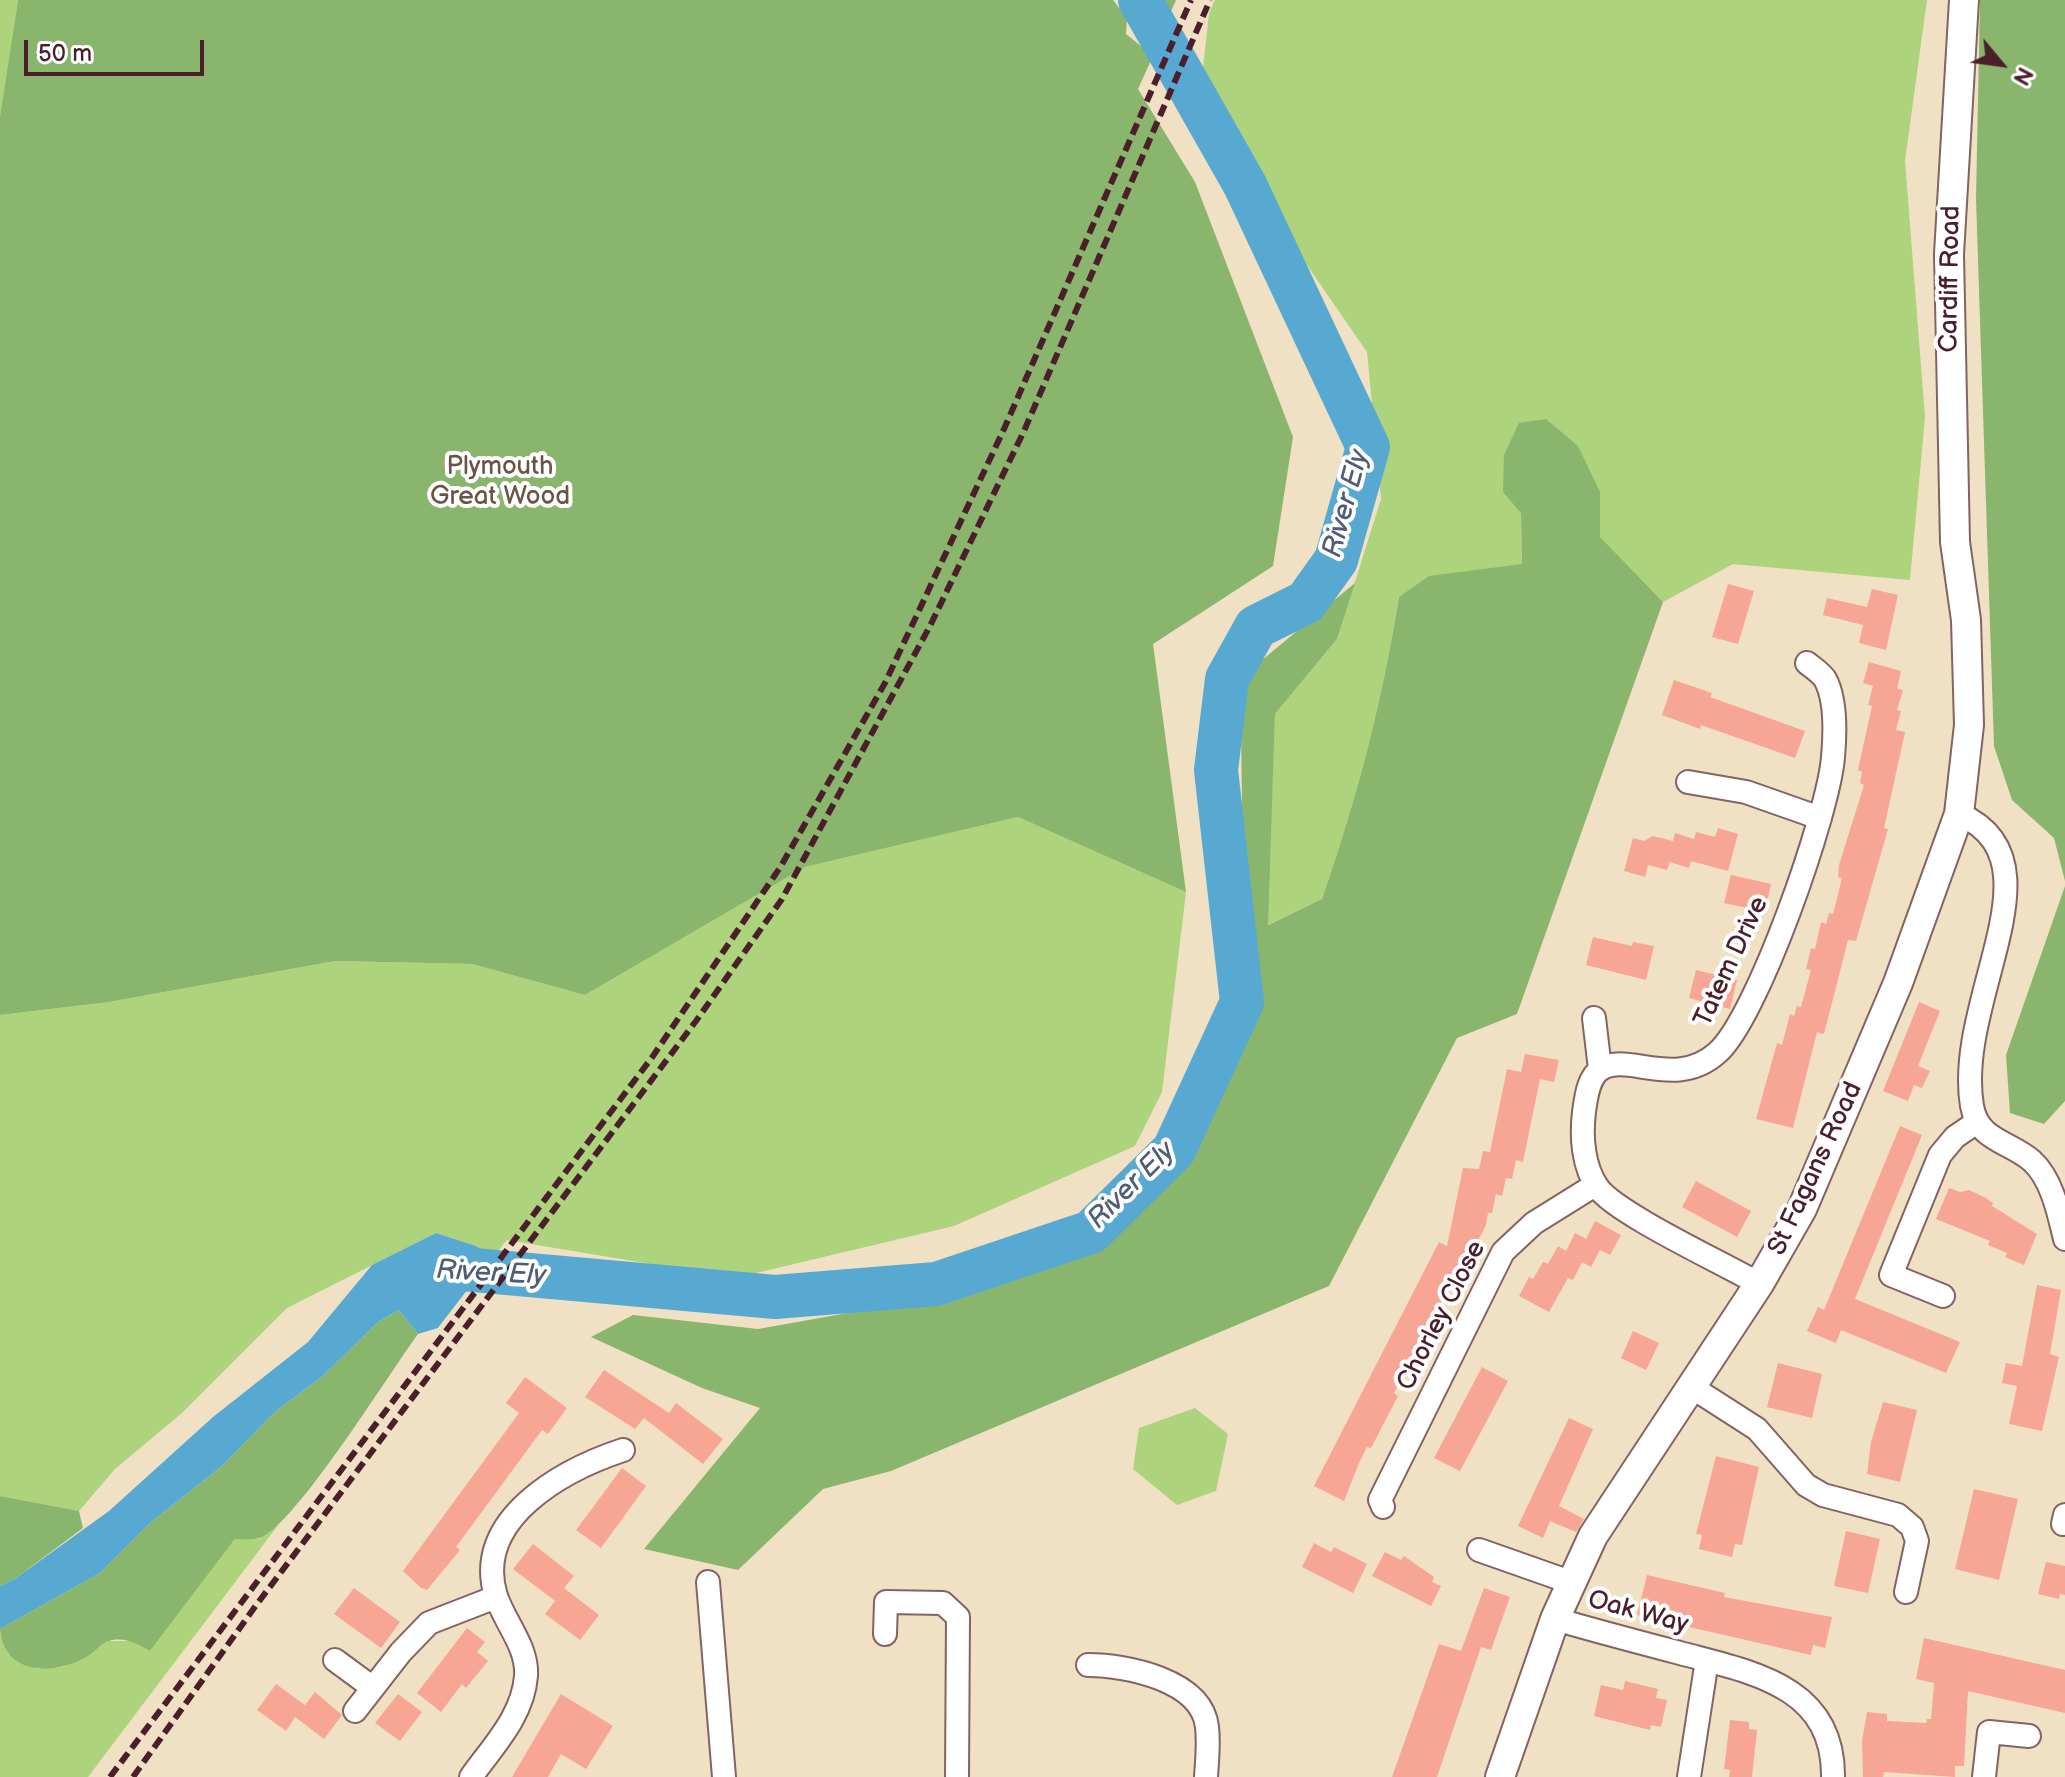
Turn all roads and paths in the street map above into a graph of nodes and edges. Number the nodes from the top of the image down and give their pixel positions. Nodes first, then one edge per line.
1 (1964, 0) edge
2 (1960, 557) joint
3 (1807, 663) dead end
4 (1688, 782) dead end
5 (1959, 814) junction
6 (1820, 818) junction
7 (2014, 834) dead end
8 (2016, 959) dead end
9 (1594, 1018) dead end
10 (1600, 1069) junction
11 (1977, 1122) junction
12 (1595, 1185) junction
13 (2065, 1239) edge
14 (1759, 1284) junction
15 (1943, 1296) dead end
16 (1690, 1386) junction
17 (623, 1450) dead end
18 (1383, 1507) dead end
19 (1479, 1550) dead end
20 (708, 1582) dead end
21 (1570, 1582) junction
22 (1906, 1592) dead end
23 (496, 1597) junction
24 (1555, 1619) junction
25 (885, 1634) dead end
26 (335, 1660) dead end
27 (1707, 1660) junction
28 (1088, 1665) dead end
29 (373, 1688) junction
30 (355, 1711) dead end
31 (2029, 1736) dead end
32 (471, 1777) edge
33 (724, 1777) edge
34 (957, 1777) edge
35 (1206, 1777) edge
36 (1500, 1777) edge
37 (1689, 1777) edge
38 (1833, 1777) edge
39 (1984, 1777) edge

1 - 2 street, Cardiff Road
2 - 5 street, St Fagans Road
3 - 6 street, Tatem Drive
4 - 6 street
5 - 7 street
5 - 14 street, St Fagans Road
6 - 10 street, Tatem Drive
8 - 11 street
9 - 10 street
10 - 12 street
11 - 13 street
11 - 15 street
12 - 14 street
12 - 18 street, Chorley Close
14 - 16 street, St Fagans Road
16 - 21 street, St Fagans Road
16 - 22 street
17 - 23 street
19 - 21 street
20 - 33 street
21 - 24 street, St Fagans Road
23 - 29 street
23 - 32 street
24 - 27 street, Oak Way
24 - 36 street, St Fagans Road
25 - 34 street
26 - 29 street
27 - 37 street, Oak Way
27 - 38 street, Oak Way
28 - 35 street
29 - 30 street
31 - 39 street

